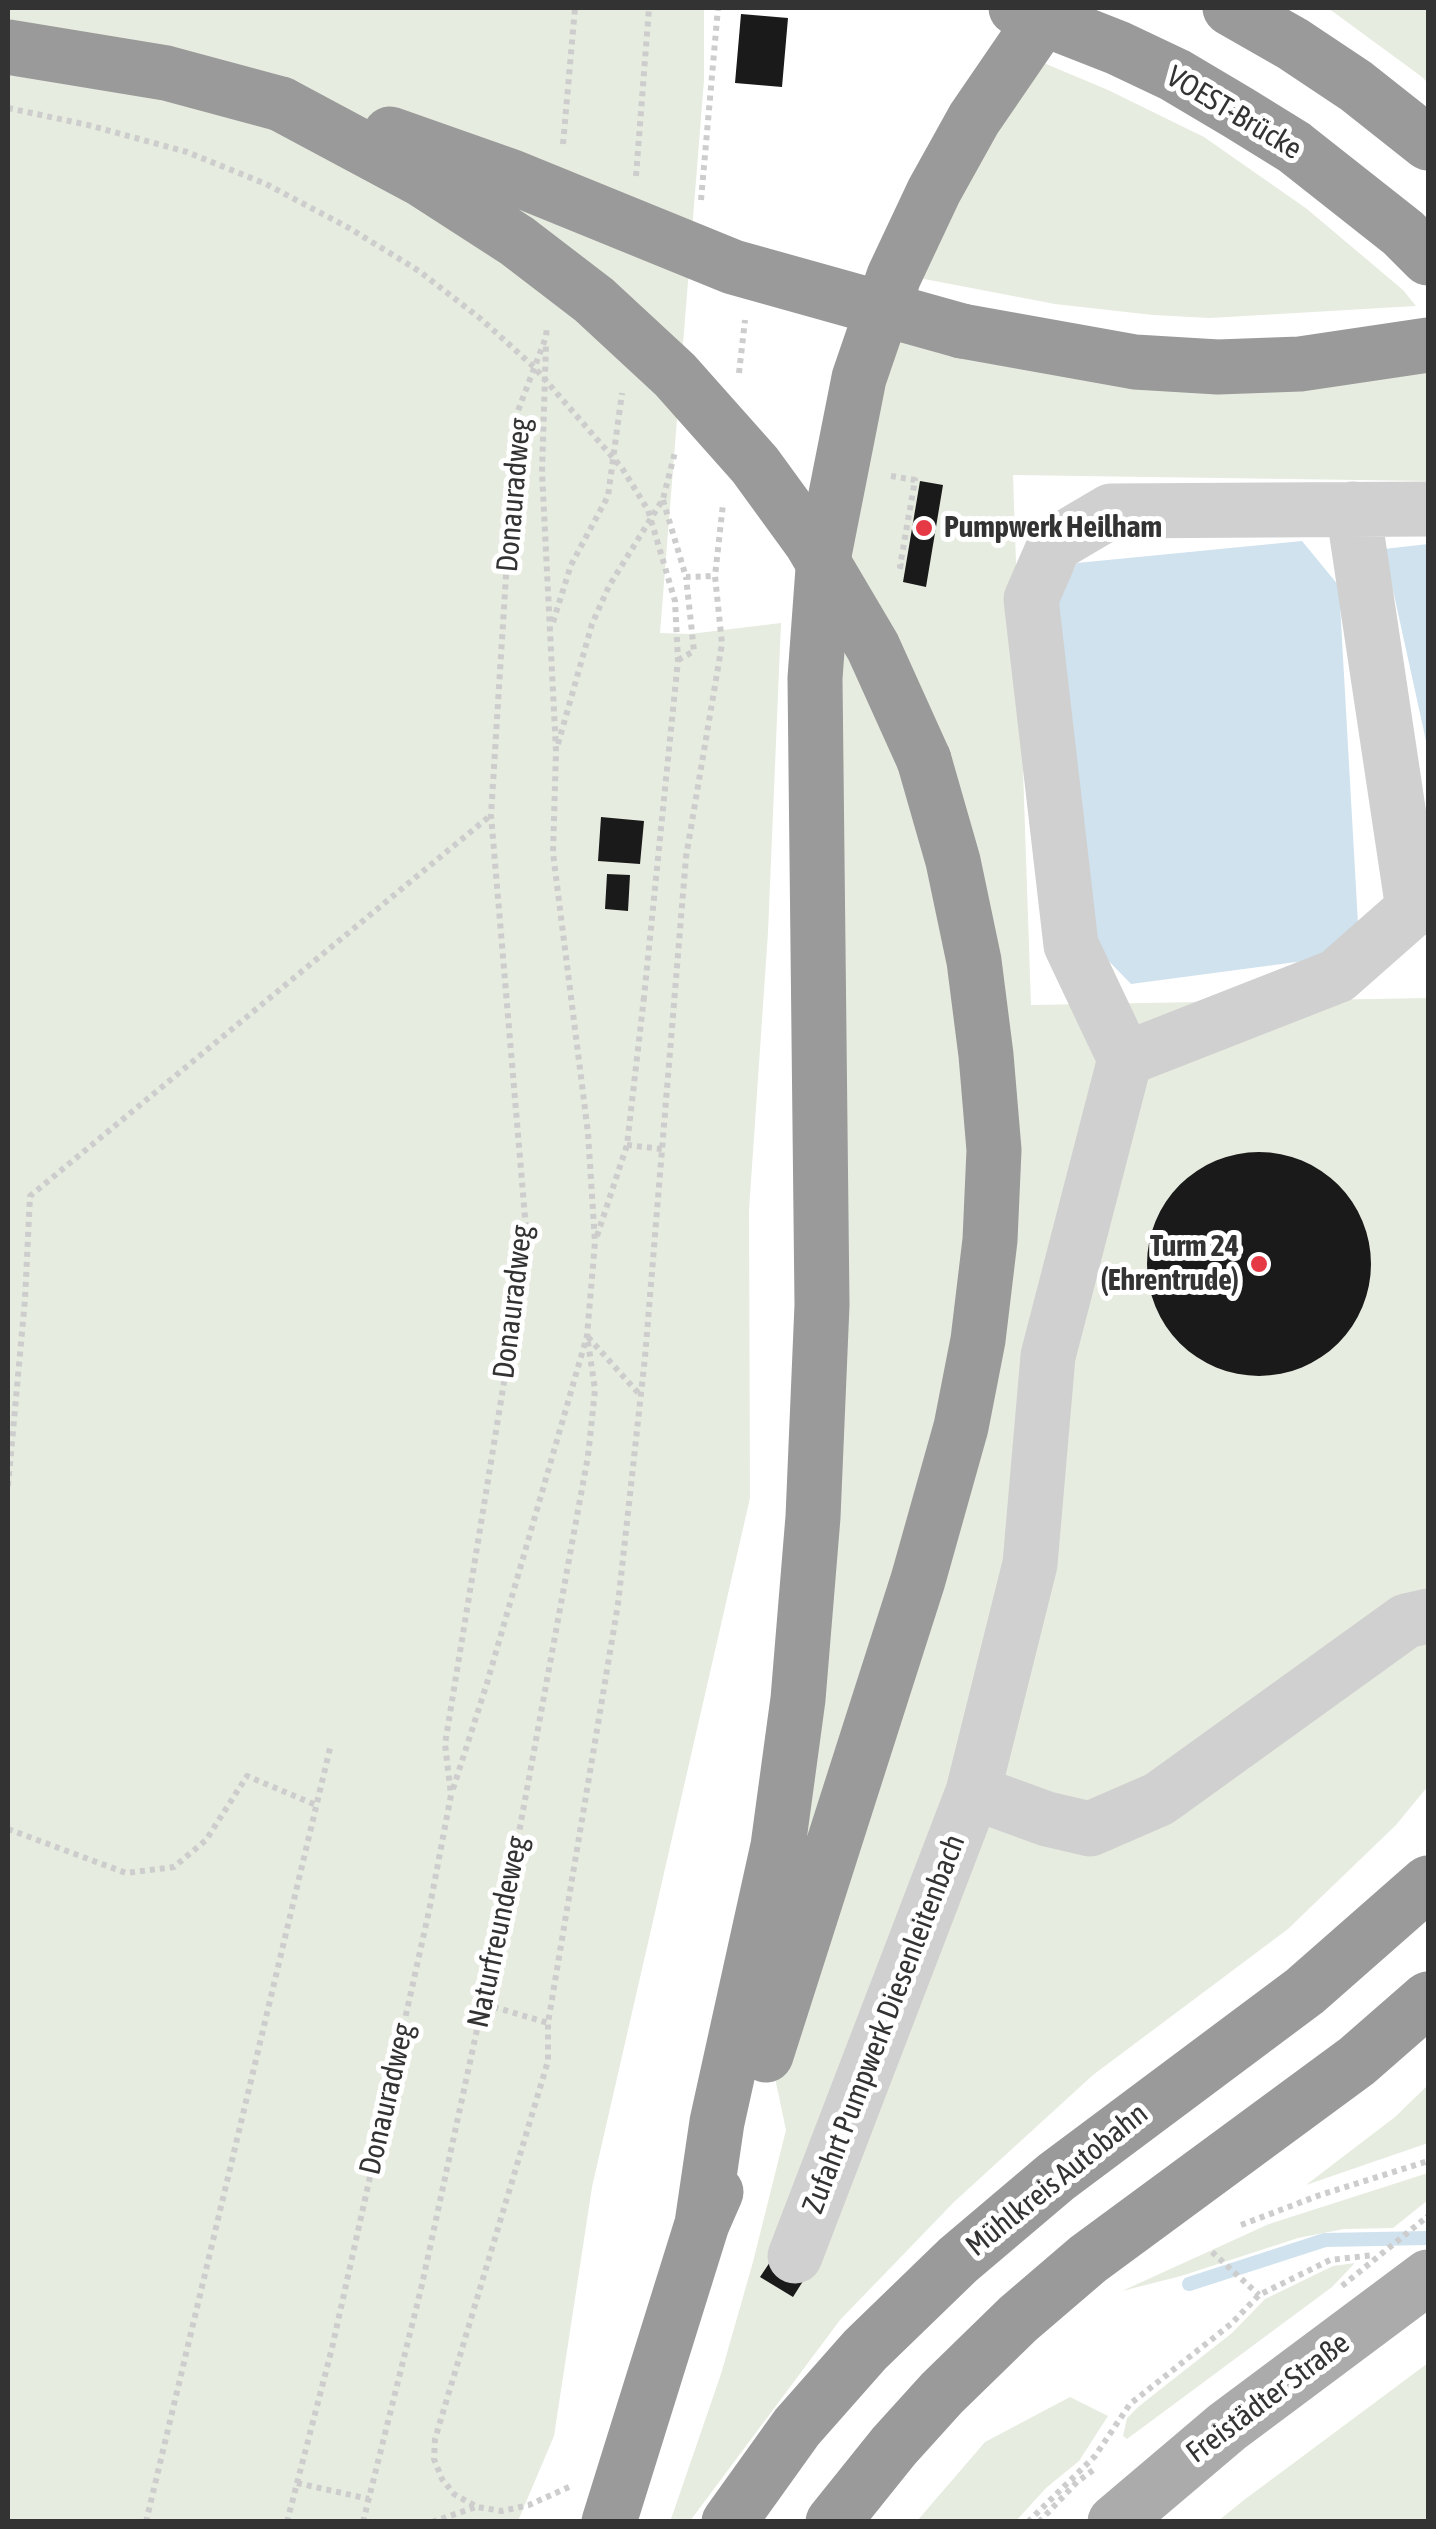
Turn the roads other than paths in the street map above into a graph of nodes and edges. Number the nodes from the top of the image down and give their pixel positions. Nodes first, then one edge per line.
1 (1016, 8) edge
2 (1050, 8) edge
3 (1230, 8) edge
4 (8, 47) edge
5 (281, 104) junction
6 (1428, 143) edge
7 (1428, 258) edge
8 (1428, 346) edge
9 (1353, 509) junction
10 (1428, 510) edge
11 (1420, 908) edge
12 (1125, 1059) junction
13 (1428, 1616) edge
14 (973, 1792) junction
15 (1428, 1883) edge
16 (1428, 1999) edge
17 (702, 2224) junction
18 (795, 2256) dead end
19 (1428, 2279) edge
20 (596, 2501) edge
21 (728, 2522) edge
22 (833, 2522) edge
23 (1114, 2522) edge

1 - 7 highway, VOEST-Brücke, bridge
2 - 17 highway
3 - 6 highway
4 - 5 highway
5 - 8 highway, bridge
5 - 17 highway, bridge
9 - 10 lane
9 - 11 lane
9 - 12 lane
11 - 12 lane
12 - 14 lane, Zufahrt Pumpwerk Diesenleitenbach
13 - 14 lane
14 - 18 lane, Zufahrt Pumpwerk Diesenleitenbach
15 - 21 highway, Mühlkreis Autobahn
16 - 22 highway
17 - 20 highway
19 - 23 main road, Freistädter Straße

